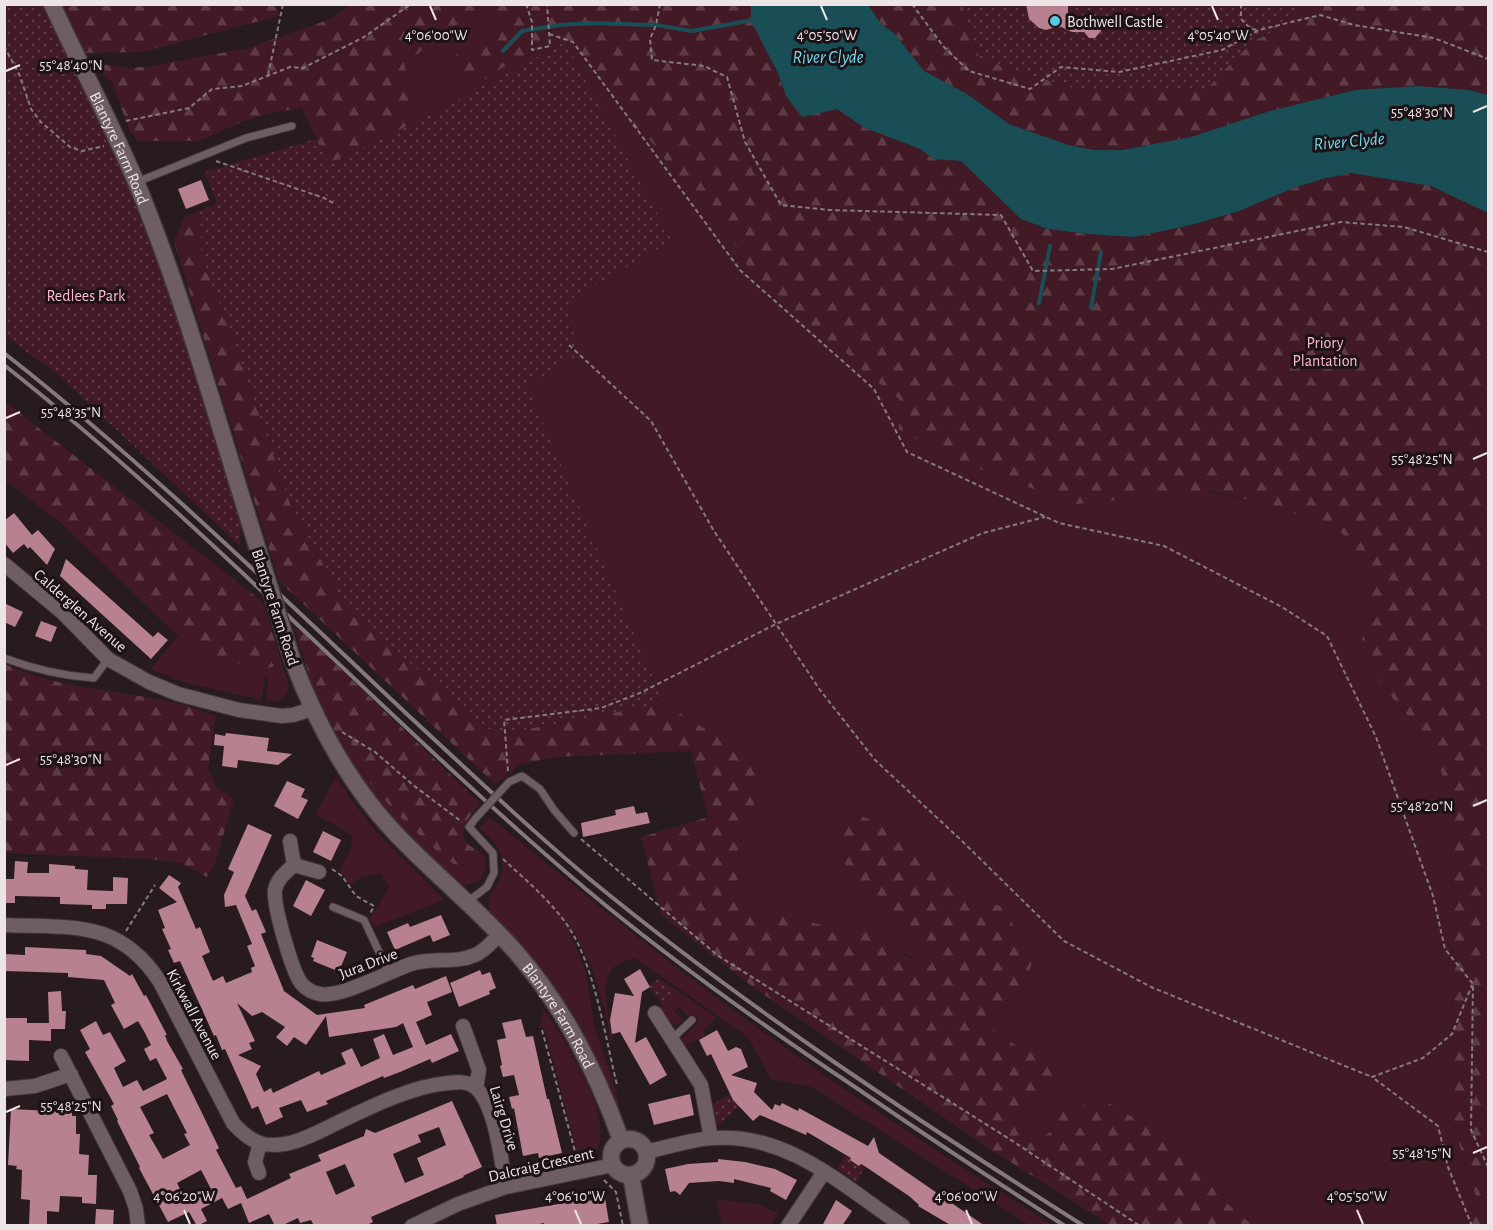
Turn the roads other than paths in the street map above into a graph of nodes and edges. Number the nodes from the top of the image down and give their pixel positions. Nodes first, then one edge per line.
1 (52, 4) edge
2 (292, 126) dead end
3 (136, 183) junction
4 (4, 564) edge
5 (4, 658) edge
6 (108, 659) junction
7 (312, 709) junction
8 (574, 833) road end
9 (290, 841) dead end
10 (294, 865) junction
11 (319, 872) road end
12 (467, 902) junction
13 (333, 908) dead end
14 (4, 925) edge
15 (499, 934) junction
16 (388, 973) junction
17 (655, 1012) dead end
18 (692, 1020) dead end
19 (463, 1026) dead end
20 (672, 1039) junction
21 (62, 1056) dead end
22 (71, 1074) junction
23 (476, 1088) junction
24 (4, 1089) edge
25 (711, 1138) junction
26 (621, 1140) junction
27 (260, 1143) junction
28 (646, 1152) junction
29 (612, 1165) junction
30 (824, 1172) junction
31 (259, 1173) dead end
32 (631, 1175) junction
33 (506, 1187) junction
34 (138, 1226) edge
35 (412, 1226) edge
36 (640, 1226) edge
37 (788, 1226) edge
38 (903, 1226) edge

1 - 3 main road, Blantyre Farm Road
2 - 3 lane
3 - 7 main road, Blantyre Farm Road, bridge
4 - 6 street, Calderglen Avenue
5 - 6 lane
6 - 7 street, Calderglen Avenue
7 - 12 main road, Blantyre Farm Road
8 - 12 lane, bridge
9 - 10 street
10 - 11 street
10 - 16 street, Jura Drive
12 - 15 main road, Blantyre Farm Road
13 - 16 lane
14 - 27 street, Kirkwall Avenue
15 - 16 street, Jura Drive
15 - 26 main road, Blantyre Farm Road
17 - 20 street
18 - 20 lane
19 - 23 street, Lairg Drive
20 - 25 street
21 - 22 street
22 - 24 street
22 - 34 street
23 - 27 street
23 - 33 street, Lairg Drive
25 - 28 street
25 - 30 street
26 - 28 main road
26 - 29 main road
27 - 31 street
28 - 32 main road
29 - 32 main road
29 - 33 street, Dalcraig Crescent
30 - 37 street
30 - 38 street
32 - 36 main road
33 - 35 street, Dalcraig Crescent

